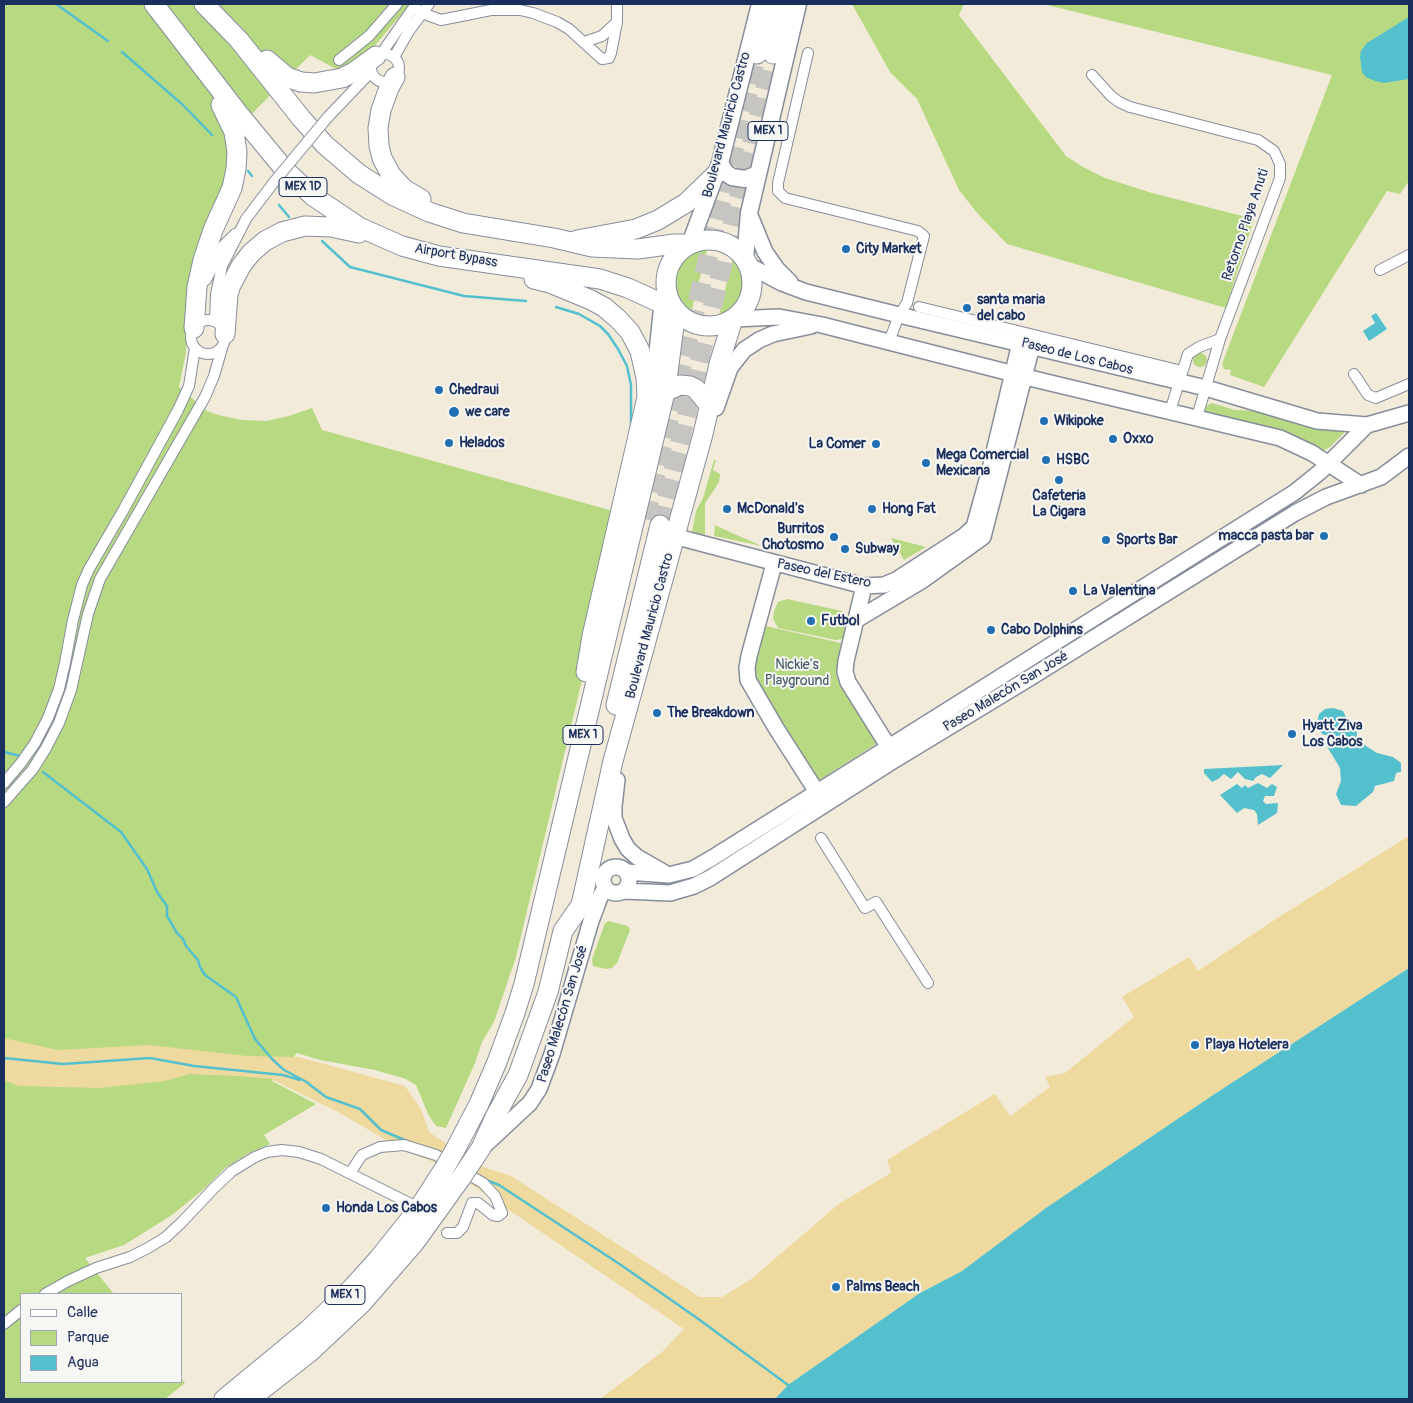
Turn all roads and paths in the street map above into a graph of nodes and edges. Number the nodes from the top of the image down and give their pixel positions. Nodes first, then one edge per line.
1 (145, 4) edge
2 (154, 4) edge
3 (204, 4) edge
4 (216, 4) edge
5 (396, 4) edge
6 (429, 4) edge
7 (617, 4) edge
8 (760, 4) edge
9 (769, 4) edge
10 (787, 4) edge
11 (798, 4) edge
12 (418, 8) edge
13 (617, 22) junction
14 (584, 42) junction
15 (808, 53) dead end
16 (339, 60) dead end
17 (380, 60) junction
18 (1092, 74) dead end
19 (391, 80) junction
20 (353, 92) junction
21 (718, 169) junction
22 (758, 174) junction
23 (750, 213) junction
24 (241, 228) junction
25 (491, 228) junction
26 (393, 242) junction
27 (569, 242) junction
28 (690, 244) junction
29 (1409, 255) edge
30 (747, 262) junction
31 (483, 263) junction
32 (1380, 270) dead end
33 (796, 289) junction
34 (920, 306) dead end
35 (669, 307) junction
36 (899, 315) junction
37 (733, 319) junction
38 (197, 325) junction
39 (822, 325) junction
40 (221, 334) junction
41 (1220, 339) junction
42 (889, 342) junction
43 (1026, 344) junction
44 (194, 348) junction
45 (1354, 374) dead end
46 (1018, 375) junction
47 (1180, 376) junction
48 (1409, 384) edge
49 (1206, 388) junction
50 (665, 392) junction
51 (647, 397) junction
52 (709, 405) junction
53 (1170, 411) junction
54 (1408, 415) edge
55 (1197, 417) junction
56 (1367, 425) junction
57 (160, 445) junction
58 (172, 452) junction
59 (1409, 456) edge
60 (1329, 463) junction
61 (1361, 485) junction
62 (681, 538) junction
63 (774, 564) junction
64 (915, 576) junction
65 (864, 586) junction
66 (856, 620) junction
67 (1029, 660) junction
68 (1037, 673) junction
69 (638, 701) junction
70 (579, 752) junction
71 (892, 753) junction
72 (613, 761) junction
73 (4, 783) edge
74 (821, 799) junction
75 (4, 802) edge
76 (821, 838) dead end
77 (627, 872) junction
78 (669, 875) junction
79 (605, 888) junction
80 (624, 891) junction
81 (540, 917) junction
82 (563, 930) junction
83 (928, 983) dead end
84 (477, 1154) junction
85 (350, 1174) junction
86 (419, 1208) junction
87 (447, 1233) dead end
88 (47, 1293) edge
89 (20, 1311) edge
90 (4, 1324) edge
91 (224, 1399) edge
92 (250, 1399) edge

1 - 38 highway
2 - 26 highway, Airport Bypass / MEX 1D
3 - 25 highway
4 - 17 highway
5 - 16 street
6 - 12 street
7 - 13 street
8 - 21 main road, Boulevard Mauricio Castro / MEX 1
9 - 10 highway, Boulevard Mauricio Castro
11 - 22 main road, MEX 1
12 - 14 street
12 - 17 street
13 - 14 street
13 - 14 street
15 - 36 street
17 - 19 street
17 - 19 street
17 - 20 street
18 - 41 street, Retorno Playa Anuti
19 - 20 street
19 - 25 highway
20 - 24 street, bridge
21 - 22 main road
21 - 27 highway
21 - 28 main road, Boulevard Mauricio Castro / MEX 1
22 - 23 main road, MEX 1
23 - 30 main road, MEX 1
23 - 33 street
24 - 38 street
24 - 40 street
25 - 27 highway
26 - 31 highway, Airport Bypass / MEX 1D
26 - 40 highway
27 - 28 highway
28 - 30 highway
28 - 35 highway
29 - 32 street
30 - 33 street, Paseo de Los Cabos
30 - 37 highway
31 - 35 highway, Airport Bypass / MEX 1D
31 - 51 highway
33 - 36 street, Paseo de Los Cabos
34 - 47 street
35 - 37 highway
35 - 50 highway, Boulevard Mauricio Castro / MEX 1
35 - 51 street
36 - 42 street
36 - 43 street, Paseo de Los Cabos
37 - 39 street
37 - 52 highway, Boulevard Mauricio Castro / MEX 1
38 - 40 street
38 - 44 street
39 - 42 street
39 - 62 street
40 - 44 street
40 - 58 street
41 - 47 street
41 - 49 street, Retorno Playa Anuti
42 - 46 street
43 - 46 street, Paseo del Estero
43 - 47 street, Paseo de Los Cabos
44 - 57 street
45 - 48 street
46 - 53 street
46 - 64 street, Paseo del Estero
47 - 49 street, Paseo de Los Cabos
47 - 53 street
49 - 55 street, Retorno Playa Anuti
49 - 56 street, Paseo de Los Cabos
50 - 52 highway
50 - 70 highway, Boulevard Mauricio Castro / MEX 1
51 - 70 highway
52 - 72 highway, Boulevard Mauricio Castro / MEX 1
53 - 55 street
54 - 56 street, Paseo de Los Cabos
55 - 60 street
56 - 60 street, Paseo Malecón San José
57 - 58 street
57 - 73 street
58 - 75 street
59 - 61 street, Paseo Malecón San José
60 - 61 street
60 - 67 street, Paseo Malecón San José
61 - 68 street, Paseo Malecón San José
62 - 63 street, Paseo del Estero
62 - 69 street
63 - 65 street, Paseo del Estero
63 - 74 street
64 - 65 street, Paseo del Estero
64 - 66 street, Paseo del Estero
65 - 66 street
66 - 71 street
67 - 68 street
67 - 71 street, Paseo Malecón San José
68 - 71 street, Paseo Malecón San José
69 - 72 highway
69 - 78 street
70 - 81 highway, Boulevard Mauricio Castro / MEX 1
71 - 74 street, Paseo Malecón San José
72 - 82 highway, Boulevard Mauricio Castro / MEX 1
74 - 78 street, Paseo Malecón San José
74 - 80 street, Paseo Malecón San José
76 - 83 street
77 - 78 street, Paseo Malecón San José
77 - 79 street
77 - 80 street
79 - 80 street
79 - 84 street, Paseo Malecón San José
81 - 82 highway, Boulevard Mauricio Castro
81 - 86 highway, Boulevard Mauricio Castro / MEX 1, bridge
82 - 84 highway, Boulevard Mauricio Castro / MEX 1
84 - 92 highway, MEX 1, bridge
85 - 86 street
85 - 87 street
85 - 88 street
86 - 91 highway, MEX 1
89 - 90 street

